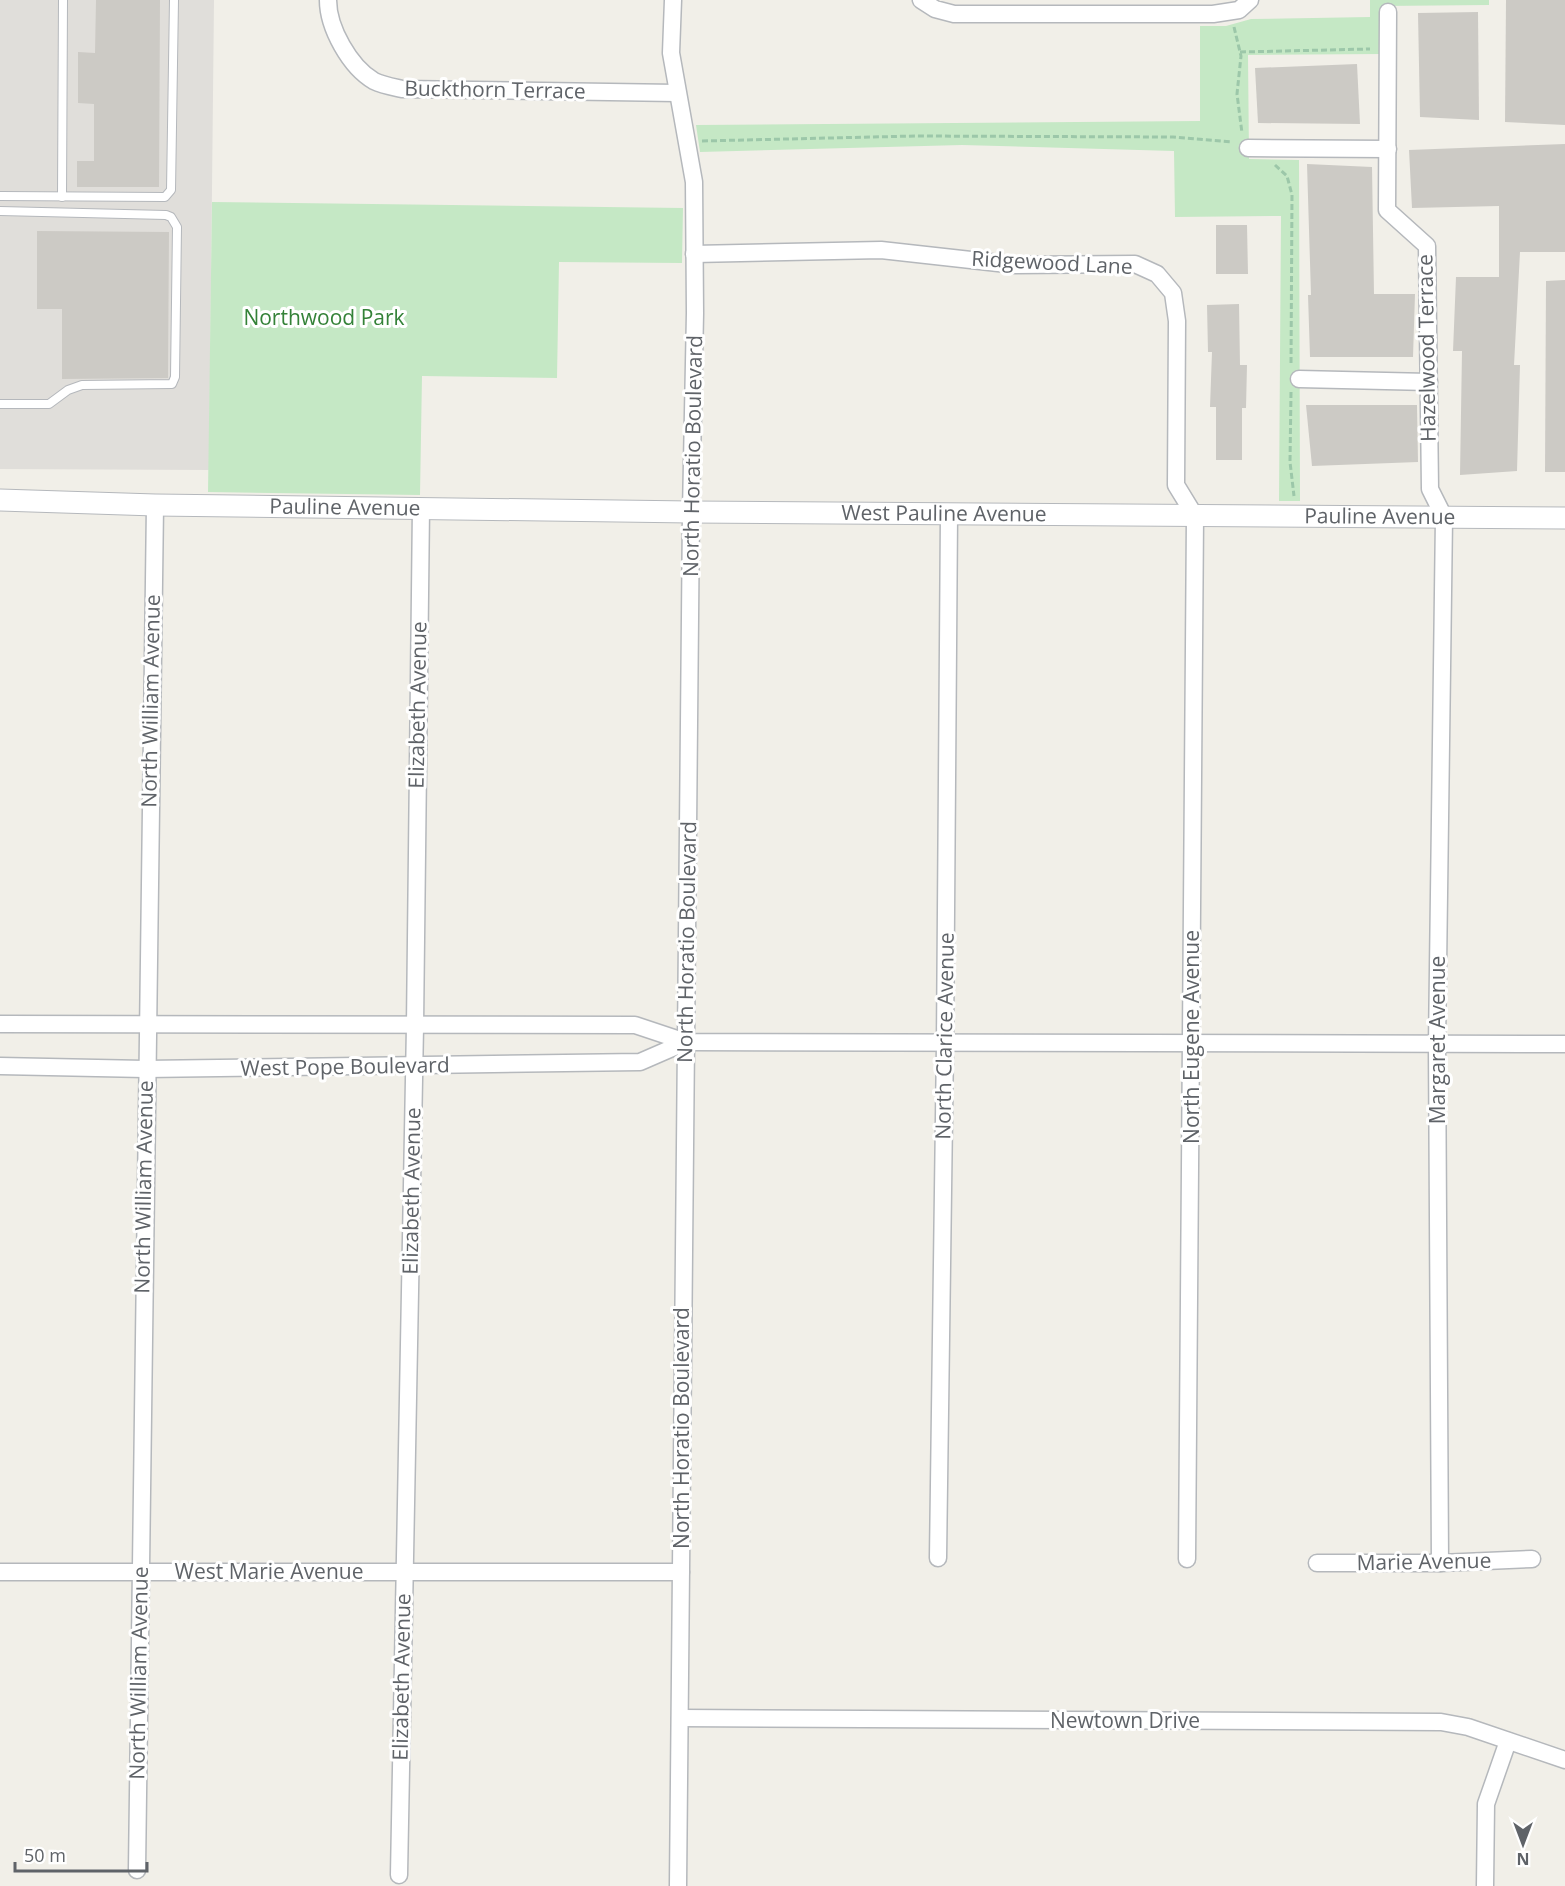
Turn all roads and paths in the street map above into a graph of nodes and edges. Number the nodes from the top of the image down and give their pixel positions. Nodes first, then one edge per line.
1 (63, 0) edge
2 (174, 0) edge
3 (328, 0) edge
4 (673, 0) edge
5 (921, 0) edge
6 (1250, 0) edge
7 (1230, 11) junction
8 (1388, 12) dead end
9 (1388, 47) junction
10 (1240, 52) junction
11 (677, 93) junction
12 (685, 142) junction
13 (1246, 147) junction
14 (1388, 148) junction
15 (1269, 162) dead end
16 (0, 196) edge
17 (62, 197) junction
18 (0, 211) edge
19 (694, 254) junction
20 (1294, 376) junction
21 (1429, 382) junction
22 (0, 404) edge
23 (0, 500) edge
24 (155, 505) junction
25 (421, 507) junction
26 (691, 512) junction
27 (949, 514) junction
28 (1195, 516) junction
29 (1294, 516) junction
30 (1444, 517) junction
31 (1565, 518) edge
32 (0, 1024) edge
33 (146, 1024) junction
34 (415, 1026) junction
35 (686, 1042) junction
36 (945, 1044) junction
37 (1565, 1044) edge
38 (1192, 1045) junction
39 (1437, 1045) junction
40 (0, 1066) edge
41 (414, 1066) junction
42 (146, 1069) junction
43 (938, 1558) dead end
44 (1187, 1559) dead end
45 (1532, 1559) dead end
46 (1317, 1563) dead end
47 (1440, 1563) junction
48 (0, 1572) edge
49 (140, 1572) junction
50 (404, 1572) junction
51 (681, 1572) junction
52 (680, 1719) junction
53 (1508, 1741) junction
54 (1565, 1760) edge
55 (137, 1870) dead end
56 (399, 1875) dead end
57 (678, 1886) edge
58 (1485, 1886) edge

1 - 17 lane
2 - 17 lane
3 - 11 street, Buckthorn Terrace
4 - 11 street, North Horatio Boulevard
5 - 7 street
6 - 7 street
7 - 10 path
8 - 9 street, Hazelwood Terrace
9 - 10 path
9 - 14 street, Hazelwood Terrace
10 - 13 path
11 - 12 street, North Horatio Boulevard
12 - 13 path
12 - 19 street, North Horatio Boulevard
13 - 14 street
14 - 21 street, Hazelwood Terrace
15 - 20 path
16 - 17 lane
18 - 22 lane
19 - 26 street, North Horatio Boulevard
19 - 28 street, Ridgewood Lane
20 - 21 street
20 - 29 path
21 - 30 street, Hazelwood Terrace
23 - 24 street, Pauline Avenue
24 - 25 street, Pauline Avenue
24 - 33 street, North William Avenue
25 - 26 street, Pauline Avenue
25 - 34 street, Elizabeth Avenue
26 - 27 street, West Pauline Avenue
26 - 35 street, North Horatio Boulevard
27 - 28 street, West Pauline Avenue
27 - 36 street, North Clarice Avenue
28 - 29 street, Pauline Avenue
28 - 38 street, North Eugene Avenue
29 - 30 street, Pauline Avenue
30 - 31 street, Pauline Avenue
30 - 39 street, Margaret Avenue
32 - 33 street, West Pope Boulevard
33 - 34 street, West Pope Boulevard
33 - 42 street, North William Avenue
34 - 35 street, West Pope Boulevard
34 - 41 street, Elizabeth Avenue
35 - 36 street, West Pope Boulevard
35 - 41 street, West Pope Boulevard
35 - 51 street, North Horatio Boulevard
36 - 38 street, West Pope Boulevard
36 - 43 street, North Clarice Avenue
37 - 39 street, West Pope Boulevard
38 - 39 street, West Pope Boulevard
38 - 44 street, North Eugene Avenue
39 - 47 street, Margaret Avenue
40 - 42 street, West Pope Boulevard
41 - 42 street, West Pope Boulevard
41 - 50 street, Elizabeth Avenue
42 - 49 street, North William Avenue
45 - 47 street, Marie Avenue
46 - 47 street, Marie Avenue
48 - 49 street, West Marie Avenue
49 - 50 street, West Marie Avenue
49 - 55 street, North William Avenue
50 - 51 street, West Marie Avenue
50 - 56 street, Elizabeth Avenue
51 - 52 street, North Horatio Boulevard
52 - 53 street, Newtown Drive
52 - 57 street, North Horatio Boulevard
53 - 54 street, Newtown Drive
53 - 58 street

